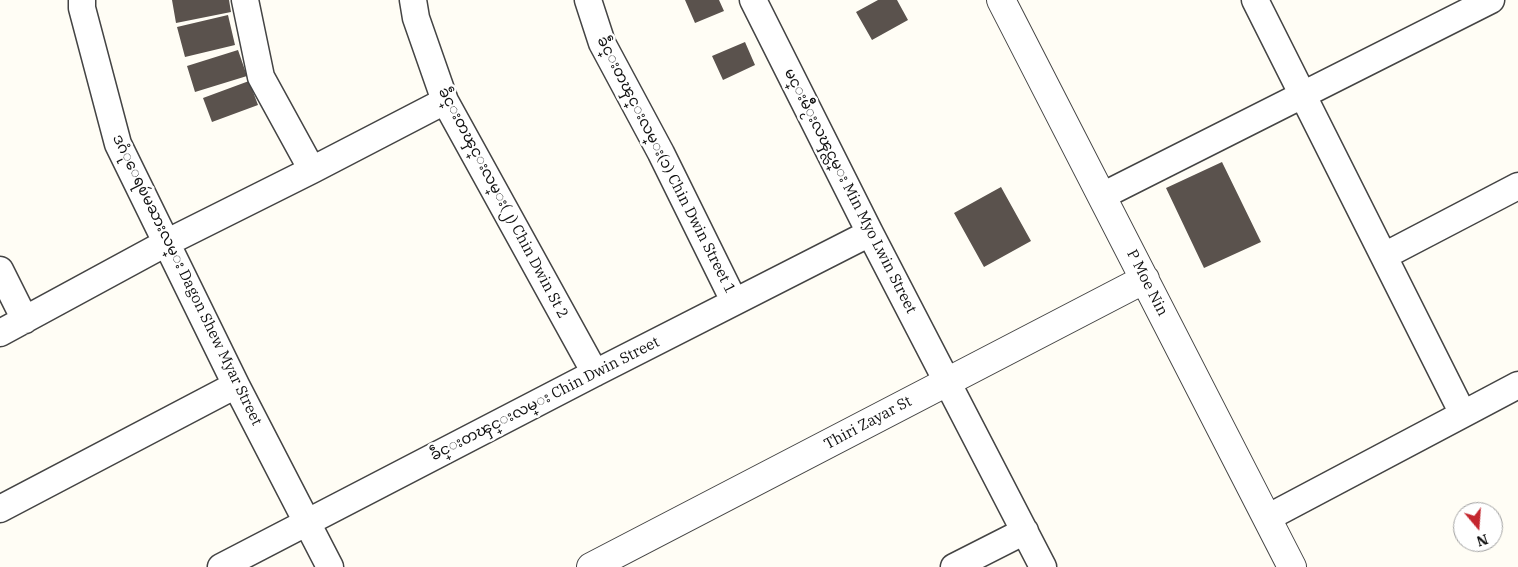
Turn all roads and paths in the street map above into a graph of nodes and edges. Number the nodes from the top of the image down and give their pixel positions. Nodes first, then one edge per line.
1 (82, 0) edge
2 (245, 0) edge
3 (413, 0) edge
4 (588, 0) edge
5 (753, 0) edge
6 (1000, 0) edge
7 (1254, 0) edge
8 (1491, 0) edge
9 (1452, 9) edge
10 (1303, 94) junction
11 (445, 100) junction
12 (312, 170) junction
13 (1518, 186) edge
14 (1102, 196) junction
15 (870, 233) junction
16 (166, 243) junction
17 (1384, 256) junction
18 (0, 270) edge
19 (1144, 279) junction
20 (734, 301) junction
21 (25, 320) junction
22 (0, 333) edge
23 (595, 373) junction
24 (948, 381) junction
25 (236, 385) junction
26 (1518, 385) edge
27 (1463, 414) junction
28 (0, 509) edge
29 (1266, 518) junction
30 (308, 522) junction
31 (1025, 531) junction
32 (221, 567) edge
33 (330, 567) edge
34 (591, 567) edge
35 (954, 567) edge
36 (1043, 567) edge
37 (1292, 567) edge

1 - 16 street, ဒဂံုေရၿဴမႀားလမ္း Dagon Shew Myar Street
2 - 12 street
3 - 11 street, ခဵင္းတၾင္းလမ္း(၂) Chin Dwin St 2
4 - 20 street, ခဵင္းတၾင္းလမ္း(၁) Chin Dwin Street 1
5 - 15 street, မင္းမဵိႂးလၾင္လမ္း Min Myo Lwin Street
6 - 14 street, P Moe Nin
7 - 10 street
8 - 9 street
9 - 10 street
10 - 14 street
10 - 17 street
11 - 12 street
11 - 23 street, ခဵင္းတၾင္းလမ္း(၂) Chin Dwin St 2
12 - 16 street
13 - 17 street
14 - 19 street, P Moe Nin
15 - 20 street, ခဵင္းတၾင္းလမ္း Chin Dwin Street
15 - 24 street, မင္းမဵိႂးလၾင္လမ္း Min Myo Lwin Street
16 - 21 street
16 - 25 street, ဒဂံုေရၿဴမႀားလမ္း Dagon Shew Myar Street
17 - 27 street
18 - 21 street
19 - 24 street, Thiri Zayar St
19 - 29 street, P Moe Nin
20 - 23 street, ခဵင္းတၾင္းလမ္း Chin Dwin Street
21 - 22 street
23 - 30 street, ခဵင္းတၾင္းလမ္း Chin Dwin Street
24 - 31 street, မင္းမဵိႂးလၾင္လမ္း Min Myo Lwin Street
24 - 34 street, Thiri Zayar St
25 - 28 street
25 - 30 street, ဒဂံုေရၿဴမႀားလမ္း Dagon Shew Myar Street
26 - 27 street
27 - 29 street
29 - 37 street, P Moe Nin
30 - 32 street, ခဵင္းတၾင္းလမ္း Chin Dwin Street
30 - 33 street, ဒဂံုေရၿဴမႀားလမ္း Dagon Shew Myar Street
31 - 35 street
31 - 36 street, မင္းမဵိႂးလၾင္လမ္း Min Myo Lwin Street

